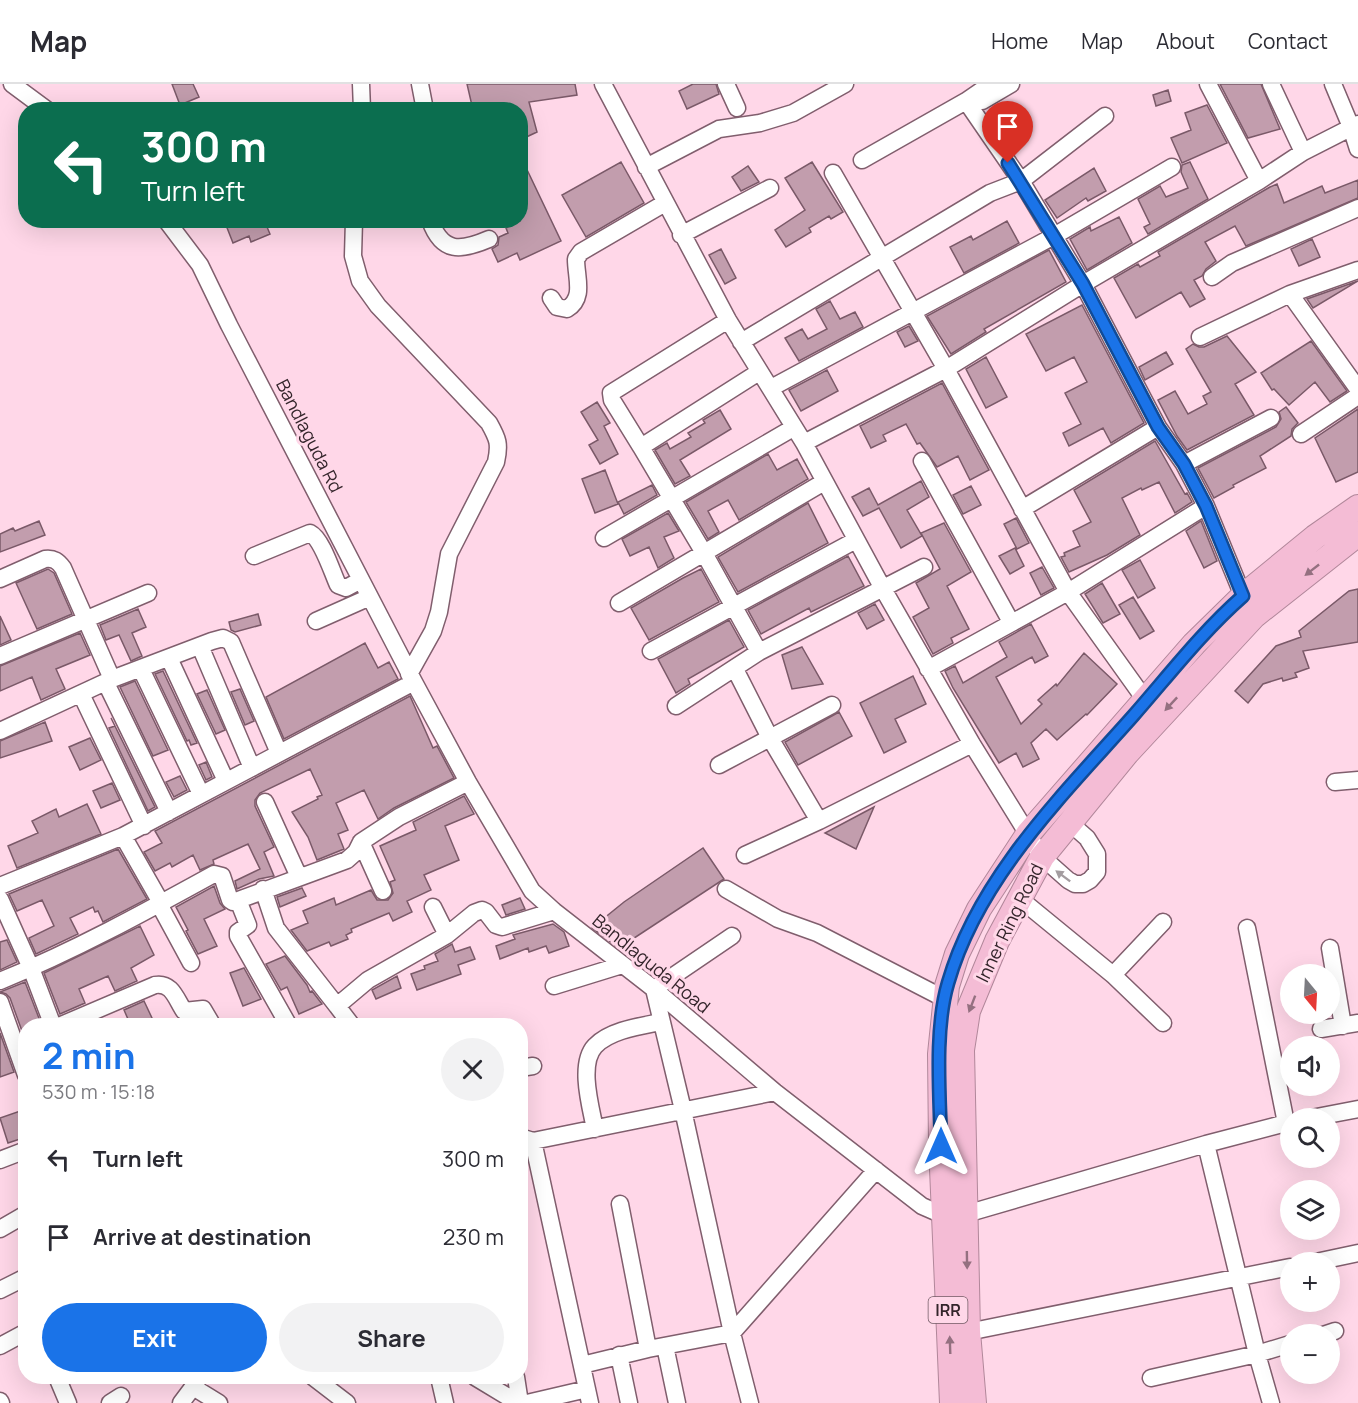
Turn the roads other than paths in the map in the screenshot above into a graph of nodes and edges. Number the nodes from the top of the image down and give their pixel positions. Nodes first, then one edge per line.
1 (12, 84) edge
2 (362, 84) edge
3 (420, 84) edge
4 (603, 84) edge
5 (726, 84) edge
6 (845, 84) edge
7 (991, 84) edge
8 (1011, 84) edge
9 (1208, 84) edge
10 (1271, 84) edge
11 (1333, 84) edge
12 (36, 102) edge
13 (362, 102) edge
14 (423, 102) edge
15 (968, 104) junction
16 (737, 108) dead end
17 (1105, 116) dead end
18 (1355, 125) edge
19 (1358, 149) edge
20 (1303, 152) junction
21 (862, 160) dead end
22 (646, 167) junction
23 (1172, 167) dead end
24 (833, 173) dead end
25 (1259, 181) junction
26 (1021, 182) junction
27 (770, 188) dead end
28 (665, 203) junction
29 (1358, 208) edge
30 (172, 228) edge
31 (354, 228) edge
32 (432, 228) edge
33 (681, 235) junction
34 (1054, 236) junction
35 (489, 239) dead end
36 (882, 258) junction
37 (1358, 270) edge
38 (1212, 277) dead end
39 (1083, 284) junction
40 (1290, 294) junction
41 (552, 298) dead end
42 (913, 313) junction
43 (728, 320) junction
44 (1200, 337) dead end
45 (741, 342) junction
46 (946, 369) junction
47 (759, 372) junction
48 (771, 388) junction
49 (1358, 389) edge
50 (1358, 396) edge
51 (1271, 418) dead end
52 (1158, 427) junction
53 (793, 428) junction
54 (1301, 434) dead end
55 (804, 444) junction
56 (641, 447) junction
57 (922, 461) dead end
58 (1184, 464) junction
59 (824, 482) junction
60 (671, 498) junction
61 (1206, 506) junction
62 (1358, 507) edge
63 (1022, 509) junction
64 (337, 533) junction
65 (1358, 534) edge
66 (604, 538) dead end
67 (856, 540) junction
68 (319, 542) junction
69 (704, 553) junction
70 (254, 556) dead end
71 (924, 567) dead end
72 (1, 576) edge
73 (361, 580) junction
74 (882, 587) junction
75 (148, 592) dead end
76 (1068, 592) junction
77 (1243, 596) junction
78 (370, 597) junction
79 (619, 603) dead end
80 (733, 607) junction
81 (84, 618) junction
82 (316, 621) dead end
83 (1011, 622) junction
84 (200, 646) junction
85 (651, 651) dead end
86 (759, 652) junction
87 (0, 656) edge
88 (169, 658) junction
89 (141, 669) junction
90 (735, 669) junction
91 (928, 669) junction
92 (412, 678) junction
93 (109, 681) junction
94 (81, 694) junction
95 (1146, 701) junction
96 (832, 705) dead end
97 (676, 706) dead end
98 (0, 731) edge
99 (770, 738) junction
100 (972, 744) junction
101 (279, 753) junction
102 (719, 765) dead end
103 (252, 768) junction
104 (1358, 780) edge
105 (226, 781) junction
106 (468, 782) junction
107 (1335, 782) dead end
108 (201, 794) junction
109 (265, 802) dead end
110 (169, 812) junction
111 (819, 821) junction
112 (1070, 823) junction
113 (144, 826) junction
114 (1028, 834) junction
115 (123, 836) junction
116 (361, 842) junction
117 (745, 855) dead end
118 (1042, 857) junction
119 (299, 878) junction
120 (0, 886) edge
121 (263, 889) junction
122 (726, 889) dead end
123 (383, 891) dead end
124 (1019, 898) junction
125 (0, 899) edge
126 (238, 900) junction
127 (159, 904) junction
128 (433, 907) dead end
129 (554, 911) junction
130 (1163, 921) dead end
131 (1247, 928) dead end
132 (447, 935) junction
133 (732, 936) dead end
134 (1330, 948) dead end
135 (191, 963) dead end
136 (622, 964) junction
137 (32, 968) junction
138 (1113, 975) junction
139 (0, 981) edge
140 (554, 986) dead end
141 (654, 989) junction
142 (945, 999) junction
143 (0, 1002) edge
144 (337, 1006) junction
145 (49, 1018) edge
146 (77, 1018) edge
147 (208, 1018) edge
148 (280, 1018) edge
149 (344, 1018) edge
150 (661, 1022) junction
151 (1163, 1023) dead end
152 (1350, 1024) edge
153 (1321, 1029) dead end
154 (18, 1053) edge
155 (775, 1092) junction
156 (1285, 1108) edge
157 (1358, 1109) edge
158 (683, 1110) junction
159 (1340, 1112) edge
160 (1280, 1125) edge
161 (595, 1129) junction
162 (528, 1139) edge
163 (1206, 1144) junction
164 (528, 1147) edge
165 (18, 1153) edge
166 (0, 1160) edge
167 (876, 1170) junction
168 (620, 1204) dead end
169 (955, 1215) junction
170 (18, 1219) edge
171 (0, 1229) edge
172 (1358, 1253) edge
173 (1340, 1257) edge
174 (1280, 1269) edge
175 (1240, 1278) junction
176 (18, 1281) edge
177 (0, 1290) edge
178 (968, 1332) junction
179 (732, 1333) junction
180 (18, 1336) edge
181 (0, 1346) edge
182 (657, 1347) junction
183 (1280, 1347) edge
184 (1257, 1354) junction
185 (619, 1355) junction
186 (582, 1365) junction
187 (1151, 1378) dead end
188 (60, 1384) edge
189 (195, 1384) edge
190 (199, 1384) edge
191 (322, 1384) edge
192 (441, 1384) edge
193 (487, 1384) edge
194 (517, 1384) edge
195 (589, 1396) edge
196 (68, 1403) edge
197 (181, 1403) edge
198 (219, 1403) edge
199 (347, 1403) edge
200 (446, 1403) edge
201 (519, 1403) edge
202 (527, 1403) edge
203 (629, 1403) edge
204 (677, 1403) edge
205 (750, 1403) edge
206 (952, 1403) edge
207 (974, 1403) edge
208 (1271, 1403) edge

1 - 12 street
2 - 13 street
3 - 14 street
4 - 22 street
5 - 16 street
6 - 22 street
7 - 15 street
8 - 15 street
9 - 25 street
10 - 20 street
11 - 18 street
15 - 21 street
15 - 26 street
17 - 26 street
18 - 19 street
18 - 20 street
20 - 25 street
22 - 28 street
23 - 34 street
24 - 36 street
25 - 39 street
26 - 34 street
26 - 36 street
27 - 33 street
28 - 33 street
28 - 41 street
29 - 38 street
30 - 64 street, Bandlaguda Rd
31 - 92 street
32 - 35 street
33 - 43 street
34 - 39 street
34 - 42 street
36 - 42 street
36 - 45 street
37 - 40 street
39 - 46 street
39 - 52 street
40 - 44 street
40 - 49 street
42 - 46 street
42 - 48 street
43 - 45 street
43 - 56 street
45 - 47 street
46 - 55 street
46 - 63 street
47 - 48 street
47 - 56 street
48 - 53 street
50 - 54 street
51 - 58 street
52 - 58 street
52 - 63 street
53 - 55 street
53 - 60 street
55 - 59 street
56 - 60 street
57 - 83 street
58 - 61 street
59 - 67 street
59 - 69 street
60 - 66 street
60 - 69 street
61 - 76 street
61 - 77 street
62 - 77 highway, Inner Ring Road / IRR
63 - 76 street
64 - 68 street
64 - 73 street, Bandlaguda Rd
65 -> 112 highway, Inner Ring Road / IRR
67 - 74 street
67 - 80 street
68 - 70 street
68 - 73 street
69 - 79 street
69 - 80 street
71 - 74 street
72 - 81 street
73 - 78 street, Bandlaguda Rd
74 - 86 street
74 - 91 street
75 - 81 street
76 - 83 street
76 - 95 street
77 - 95 highway, Inner Ring Road / IRR
78 - 82 street
78 - 92 street, Bandlaguda Rd
80 - 85 street
80 - 86 street
81 - 87 street
81 - 93 street
83 - 91 street
84 - 88 street
84 - 101 street
84 - 103 street
86 - 90 street
88 - 89 street
88 - 105 street
89 - 93 street
89 - 108 street
90 - 97 street
90 - 99 street
91 - 100 street
92 - 101 street
92 - 106 street, Bandlaguda Road
93 - 94 street
93 - 110 street
94 - 98 street
94 - 113 street
95 - 114 highway, Inner Ring Road / IRR
96 - 99 street
99 - 102 street
99 - 111 street
100 - 111 street
100 - 114 street
101 - 103 street
103 - 105 street
104 - 107 street
105 - 108 street
106 - 116 street
106 - 129 street, Bandlaguda Road
108 - 110 street
109 - 119 street
110 - 113 street
111 - 117 street
112 - 118 highway, Inner Ring Road / IRR
112 -> 118 street
113 - 115 street
114 - 118 street
114 - 142 highway, Inner Ring Road / IRR
115 - 120 street
115 - 127 street
116 - 119 street
116 - 123 street
118 - 124 highway, Inner Ring Road / IRR
119 - 121 street
121 - 126 street
121 - 144 street
122 - 142 street
124 - 138 street
124 -> 169 highway, Inner Ring Road / IRR
125 - 137 street
126 - 127 street
126 - 148 street
127 - 135 street
127 - 137 street
128 - 132 street
129 - 132 street
129 - 136 street, Bandlaguda Road
130 - 138 street
131 - 156 street
132 - 144 street
133 - 141 street
134 - 152 street
136 - 140 street
136 - 141 street, Bandlaguda Road
137 - 139 street
137 - 145 street
138 - 151 street
141 - 150 street
141 - 155 street, Bandlaguda Road
142 - 169 highway, Inner Ring Road / IRR
143 - 154 street
144 - 149 street
146 - 147 street
150 - 158 street
150 - 161 street
152 - 153 street
155 - 158 street
155 - 167 street, Bandlaguda Road
157 - 159 street
158 - 161 street
158 - 179 street
160 - 163 street
161 - 162 street
163 - 169 street
163 - 175 street
164 - 186 street
165 - 166 street
167 - 169 street, Bandlaguda Road
167 - 179 street
168 - 182 street
169 -> 178 highway, Inner Ring Road / IRR
206 -> 169 highway, Inner Ring Road / IRR
170 - 171 street
172 - 173 street
174 - 175 street
175 - 178 street
175 - 184 street
176 - 177 street
178 - 207 highway, Inner Ring Road / IRR
179 - 182 street
179 - 205 street
180 - 181 street
182 - 185 street
182 - 204 street
183 - 184 street
184 - 187 street
184 - 208 street
185 - 186 street
185 - 203 street
186 - 195 street
188 - 196 street
189 - 197 street
190 - 198 street
191 - 199 street
192 - 200 street
193 - 201 street
194 - 201 street
195 - 202 street

